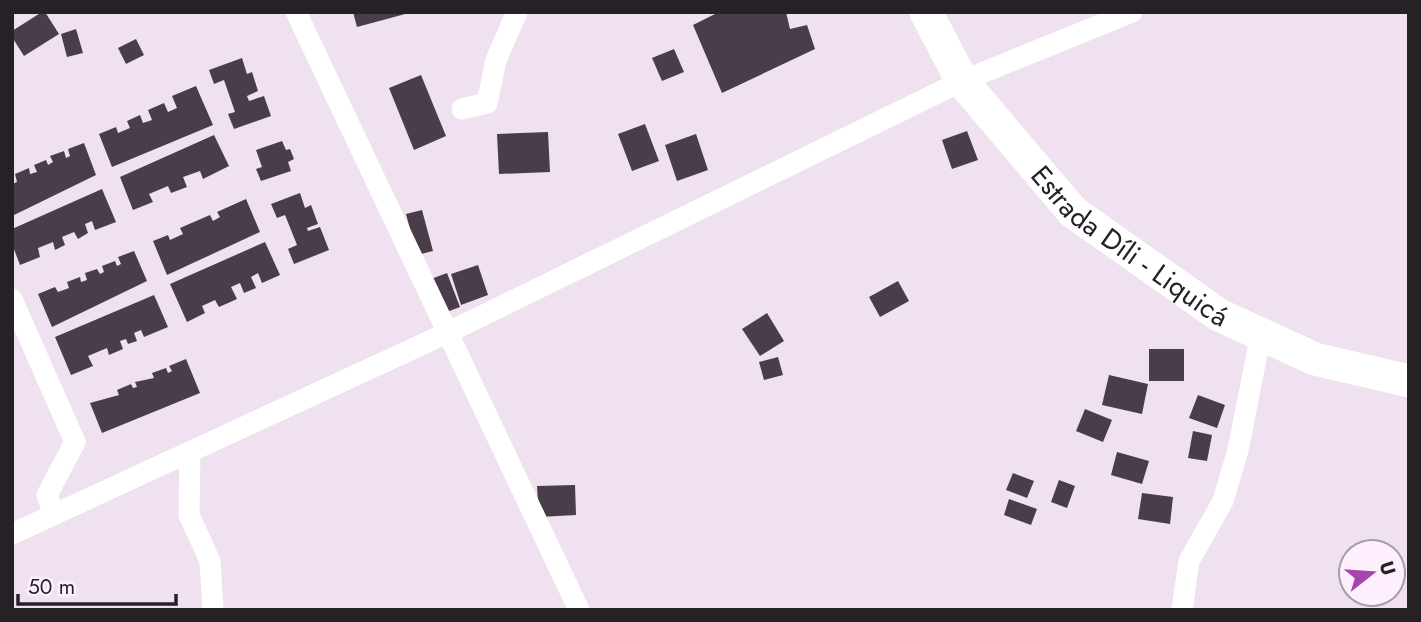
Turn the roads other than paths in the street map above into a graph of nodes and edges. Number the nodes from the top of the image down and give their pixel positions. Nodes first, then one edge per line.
1 (296, 12) edge
2 (517, 12) edge
3 (926, 12) edge
4 (1132, 12) edge
5 (962, 81) junction
6 (462, 109) dead end
7 (12, 299) edge
8 (447, 333) junction
9 (1261, 334) junction
10 (1409, 381) edge
11 (190, 452) junction
12 (54, 515) junction
13 (12, 534) edge
14 (213, 610) edge
15 (579, 610) edge
16 (1182, 610) edge

1 - 8 street
2 - 6 street
3 - 5 main road, Estrada Díli - Liquicá
4 - 5 street
5 - 8 street
5 - 9 main road, Estrada Díli - Liquicá
7 - 12 street
8 - 11 street
8 - 15 street
9 - 10 main road, Estrada Díli - Liquicá
9 - 16 street
11 - 12 street
11 - 14 street
12 - 13 street

